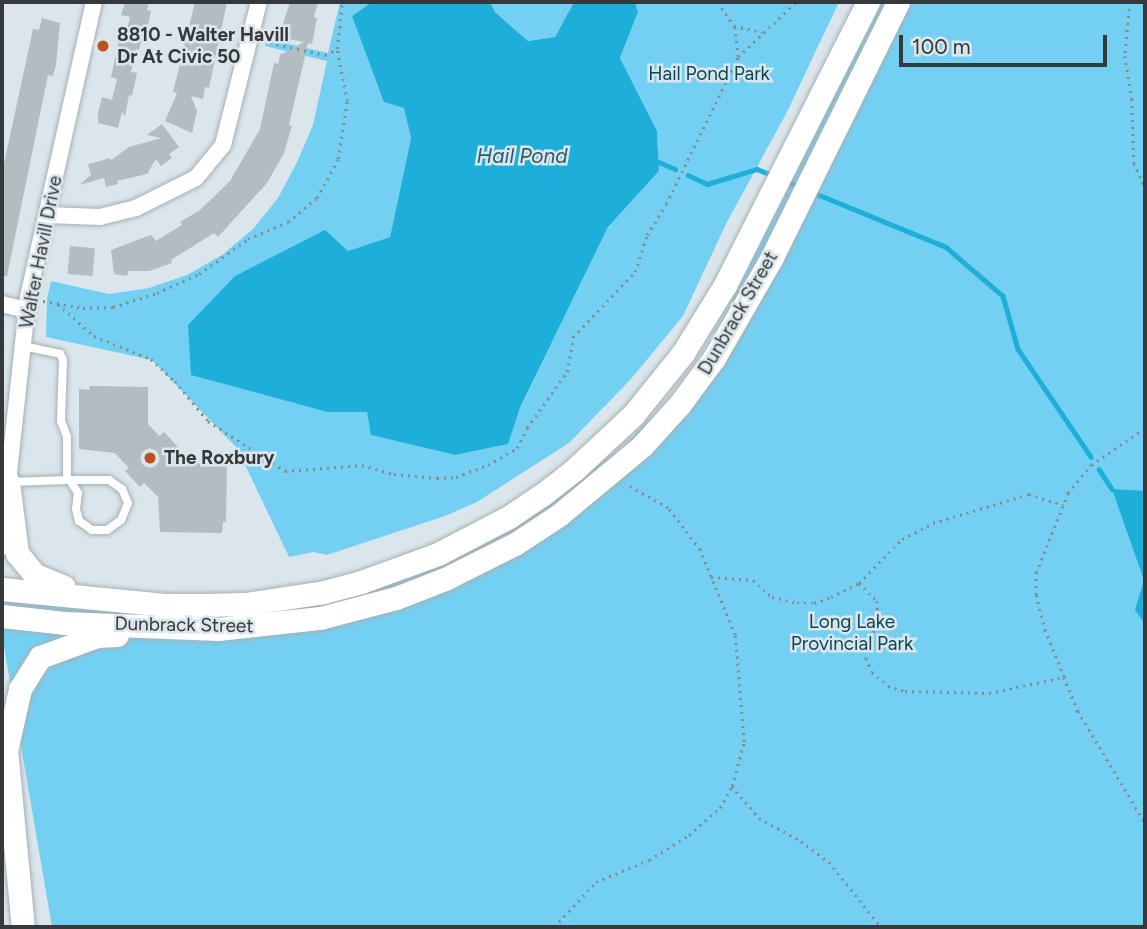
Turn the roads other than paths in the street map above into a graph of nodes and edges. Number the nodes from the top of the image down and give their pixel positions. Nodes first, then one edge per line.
1 (94, 2) edge
2 (259, 2) edge
3 (868, 2) edge
4 (898, 2) edge
5 (47, 215) junction
6 (2, 304) edge
7 (27, 304) junction
8 (23, 346) junction
9 (68, 480) junction
10 (9, 482) junction
11 (2, 507) edge
12 (2, 547) edge
13 (2, 589) edge
14 (101, 598) junction
15 (2, 616) edge
16 (158, 628) junction
17 (2, 707) edge
18 (4, 740) edge
19 (23, 927) edge

1 - 5 street, Walter Havill Drive
2 - 5 street
3 - 14 main road, Dunbrack Street
4 - 16 main road, Dunbrack Street
5 - 7 street, Walter Havill Drive
6 - 7 street
7 - 8 street, Walter Havill Drive
8 - 9 lane
8 - 10 street, Walter Havill Drive
9 - 9 lane
9 - 10 lane
10 - 11 main road
10 - 12 street, Walter Havill Drive
10 - 14 main road
13 - 14 main road, Dunbrack Street
15 - 16 main road, Dunbrack Street
16 - 18 main road
17 - 18 main road
18 - 19 main road

